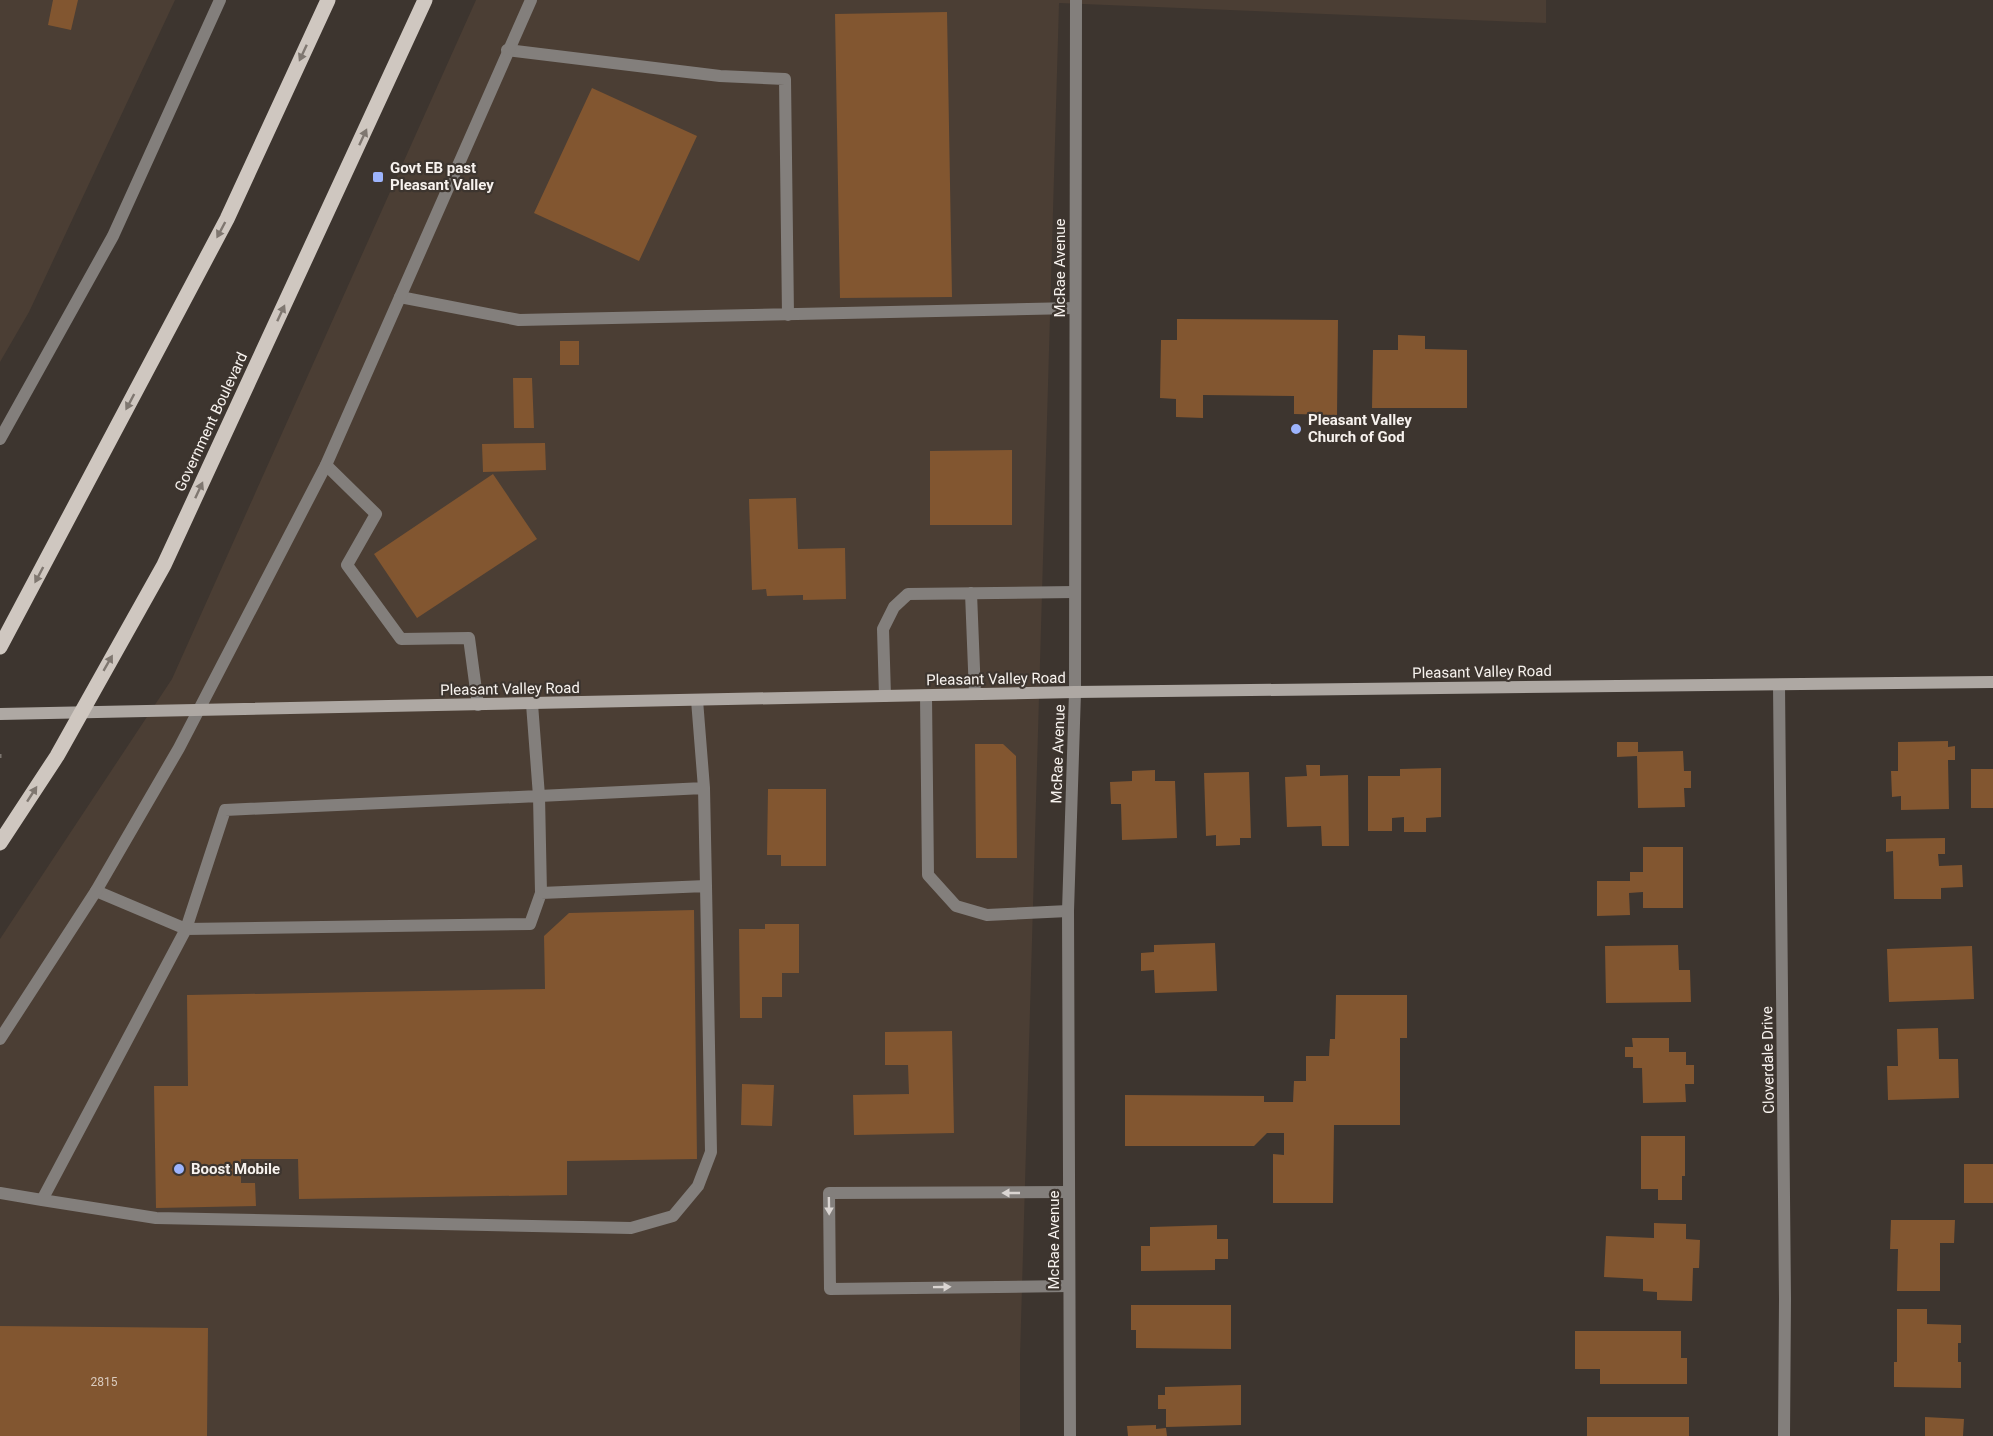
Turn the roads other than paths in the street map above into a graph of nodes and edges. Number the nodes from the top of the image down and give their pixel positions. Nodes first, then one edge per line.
1 (220, 0) edge
2 (328, 0) edge
3 (425, 0) edge
4 (531, 0) edge
5 (1076, 0) edge
6 (507, 50) junction
7 (400, 297) junction
8 (1074, 308) junction
9 (788, 315) junction
10 (0, 439) edge
11 (326, 465) junction
12 (1076, 591) junction
13 (971, 593) junction
14 (0, 647) edge
15 (1993, 682) edge
16 (1779, 685) junction
17 (1076, 692) junction
18 (975, 694) junction
19 (885, 696) junction
20 (926, 696) junction
21 (697, 700) junction
22 (532, 704) junction
23 (478, 705) junction
24 (199, 711) junction
25 (0, 714) edge
26 (80, 714) junction
27 (704, 788) junction
28 (538, 796) junction
29 (0, 843) edge
30 (706, 886) junction
31 (96, 891) junction
32 (541, 893) junction
33 (1068, 911) junction
34 (186, 929) junction
35 (0, 1039) edge
36 (1070, 1192) junction
37 (0, 1193) edge
38 (42, 1200) junction
39 (1070, 1286) junction
40 (1070, 1436) edge
41 (1784, 1436) edge

1 - 10 street
2 -> 14 main road
26 -> 3 main road, Government Boulevard
4 - 6 street
5 - 8 street, McRae Avenue
6 - 7 street
6 - 9 street
7 - 9 street
7 - 11 street
8 - 9 street
8 - 12 street, McRae Avenue
11 - 23 street
11 - 24 street
12 - 13 street
12 - 17 street, McRae Avenue
13 - 18 street
13 - 19 street
15 - 16 street, Pleasant Valley Road
16 - 17 street, Pleasant Valley Road
16 - 41 street, Cloverdale Drive
17 - 18 street, Pleasant Valley Road
17 - 33 street, McRae Avenue
18 - 20 street, Pleasant Valley Road
19 - 20 street, Pleasant Valley Road
19 - 21 street, Pleasant Valley Road
20 - 33 street
21 - 22 street, Pleasant Valley Road
21 - 27 street
22 - 23 street, Pleasant Valley Road
22 - 28 street
23 - 24 street, Pleasant Valley Road
24 - 26 street, Pleasant Valley Road
24 - 31 street
25 - 26 street, Pleasant Valley Road
29 -> 26 main road, Government Boulevard
27 - 28 street
27 - 30 street
28 - 32 street
28 - 34 street
30 - 32 street
30 - 38 street
31 - 34 street
31 - 35 street
32 - 34 street
33 - 36 street, McRae Avenue
34 - 38 street
36 - 39 street, McRae Avenue
36 -> 39 street
37 - 38 street
39 - 40 street, McRae Avenue

